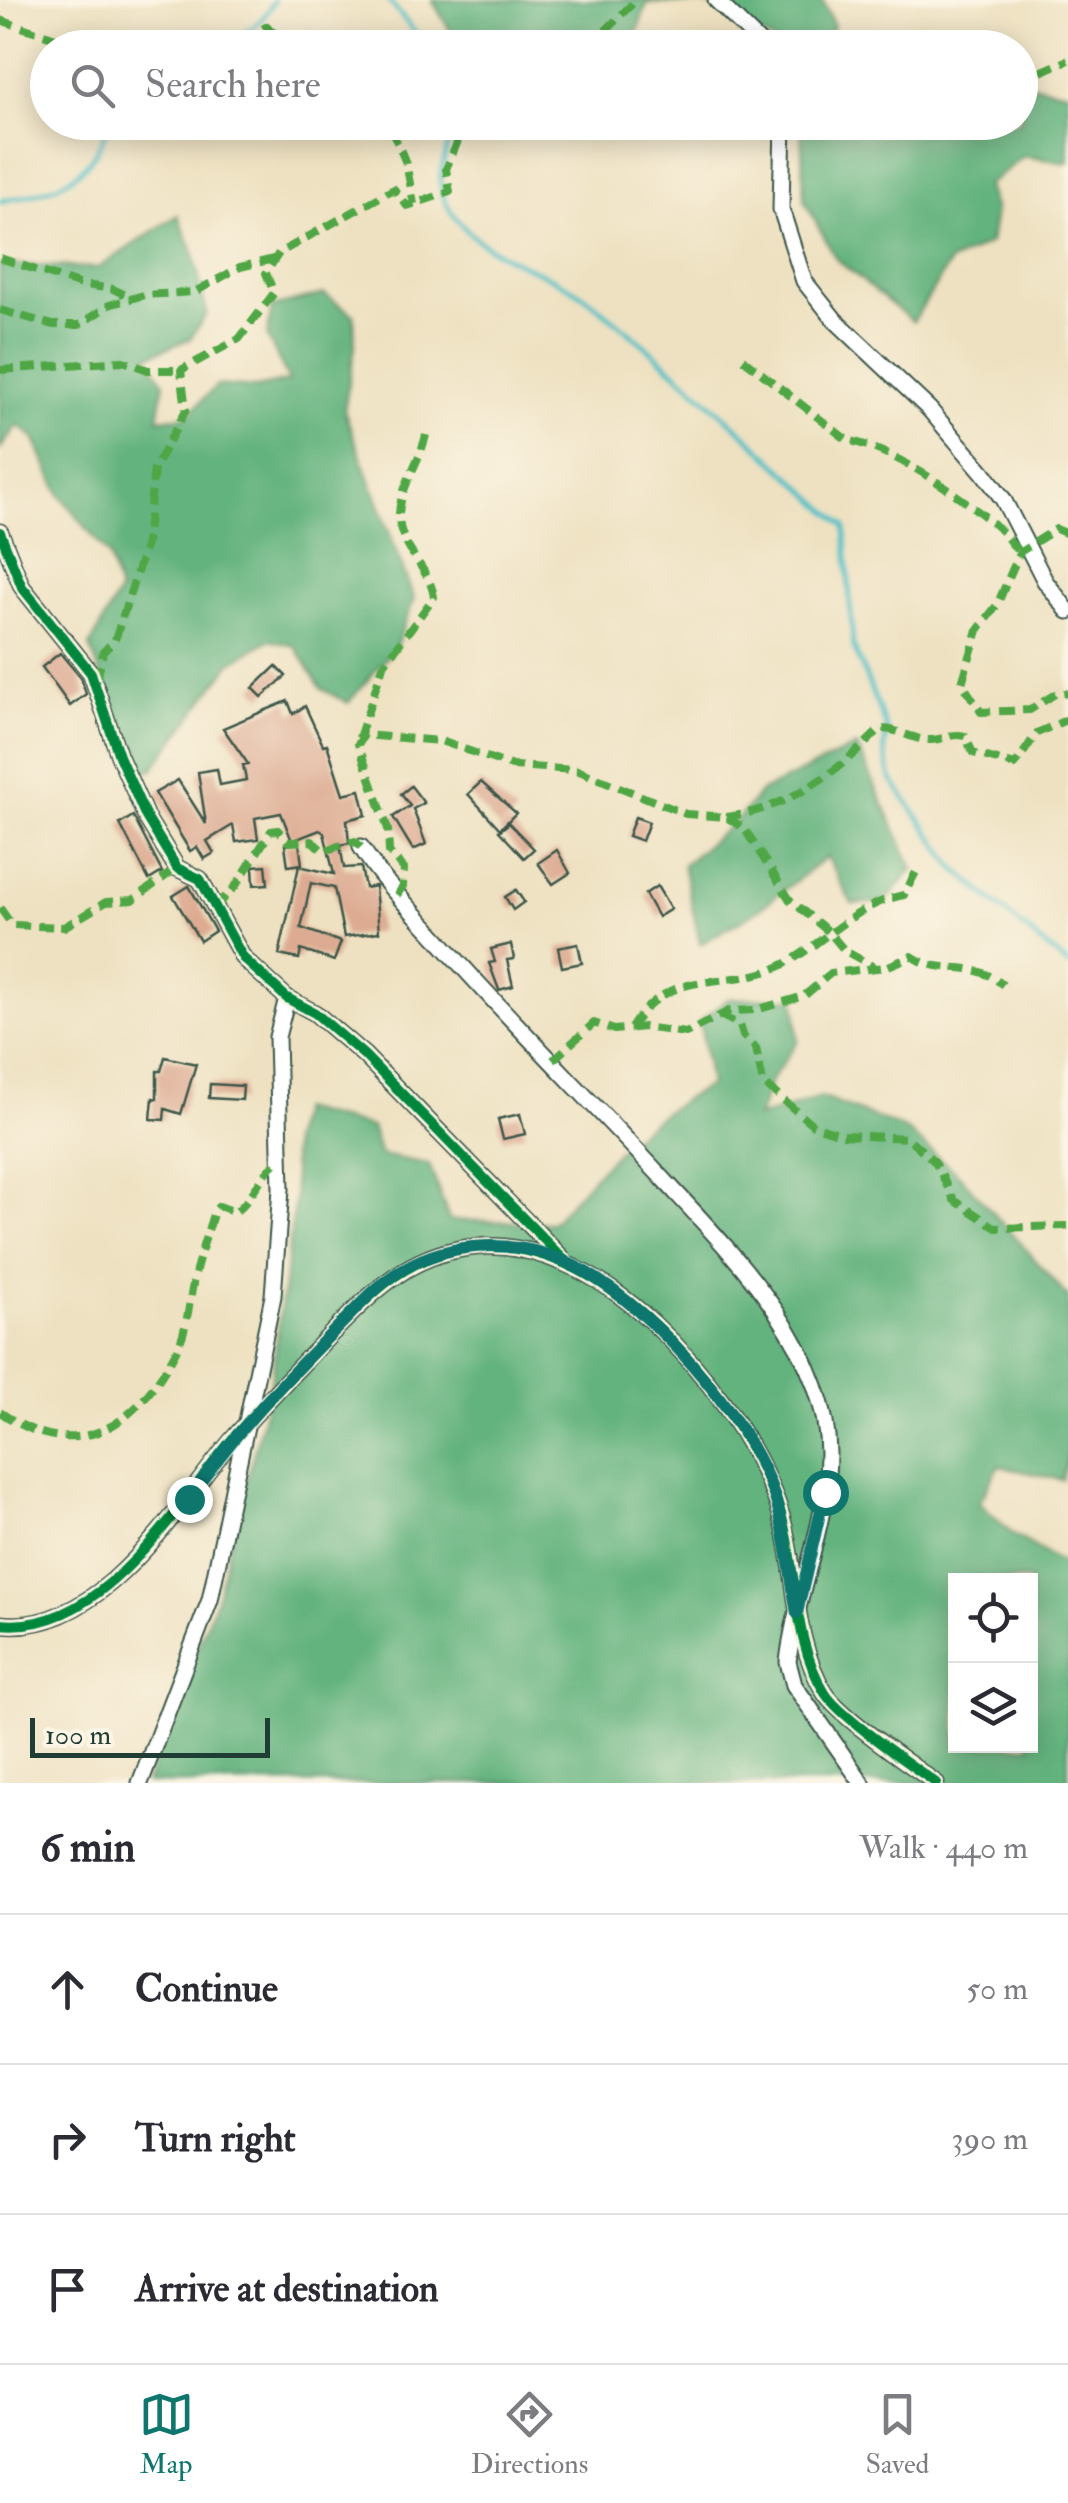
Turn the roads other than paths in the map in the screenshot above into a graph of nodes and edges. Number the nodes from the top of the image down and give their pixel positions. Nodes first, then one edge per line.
1 (716, 0) edge
2 (747, 30) edge
3 (783, 140) edge
4 (0, 532) edge
5 (1068, 610) edge
6 (361, 847) dead end
7 (287, 998) junction
8 (565, 1262) junction
9 (246, 1424) junction
10 (797, 1613) junction
11 (0, 1624) edge
12 (140, 1783) edge
13 (862, 1783) edge
14 (936, 1783) edge

1 - 2 street
3 - 5 street
4 - 7 street
6 - 10 street
7 - 8 street
7 - 9 street
8 - 9 street
8 - 10 street
9 - 11 street
9 - 12 street
10 - 13 street
10 - 14 street

